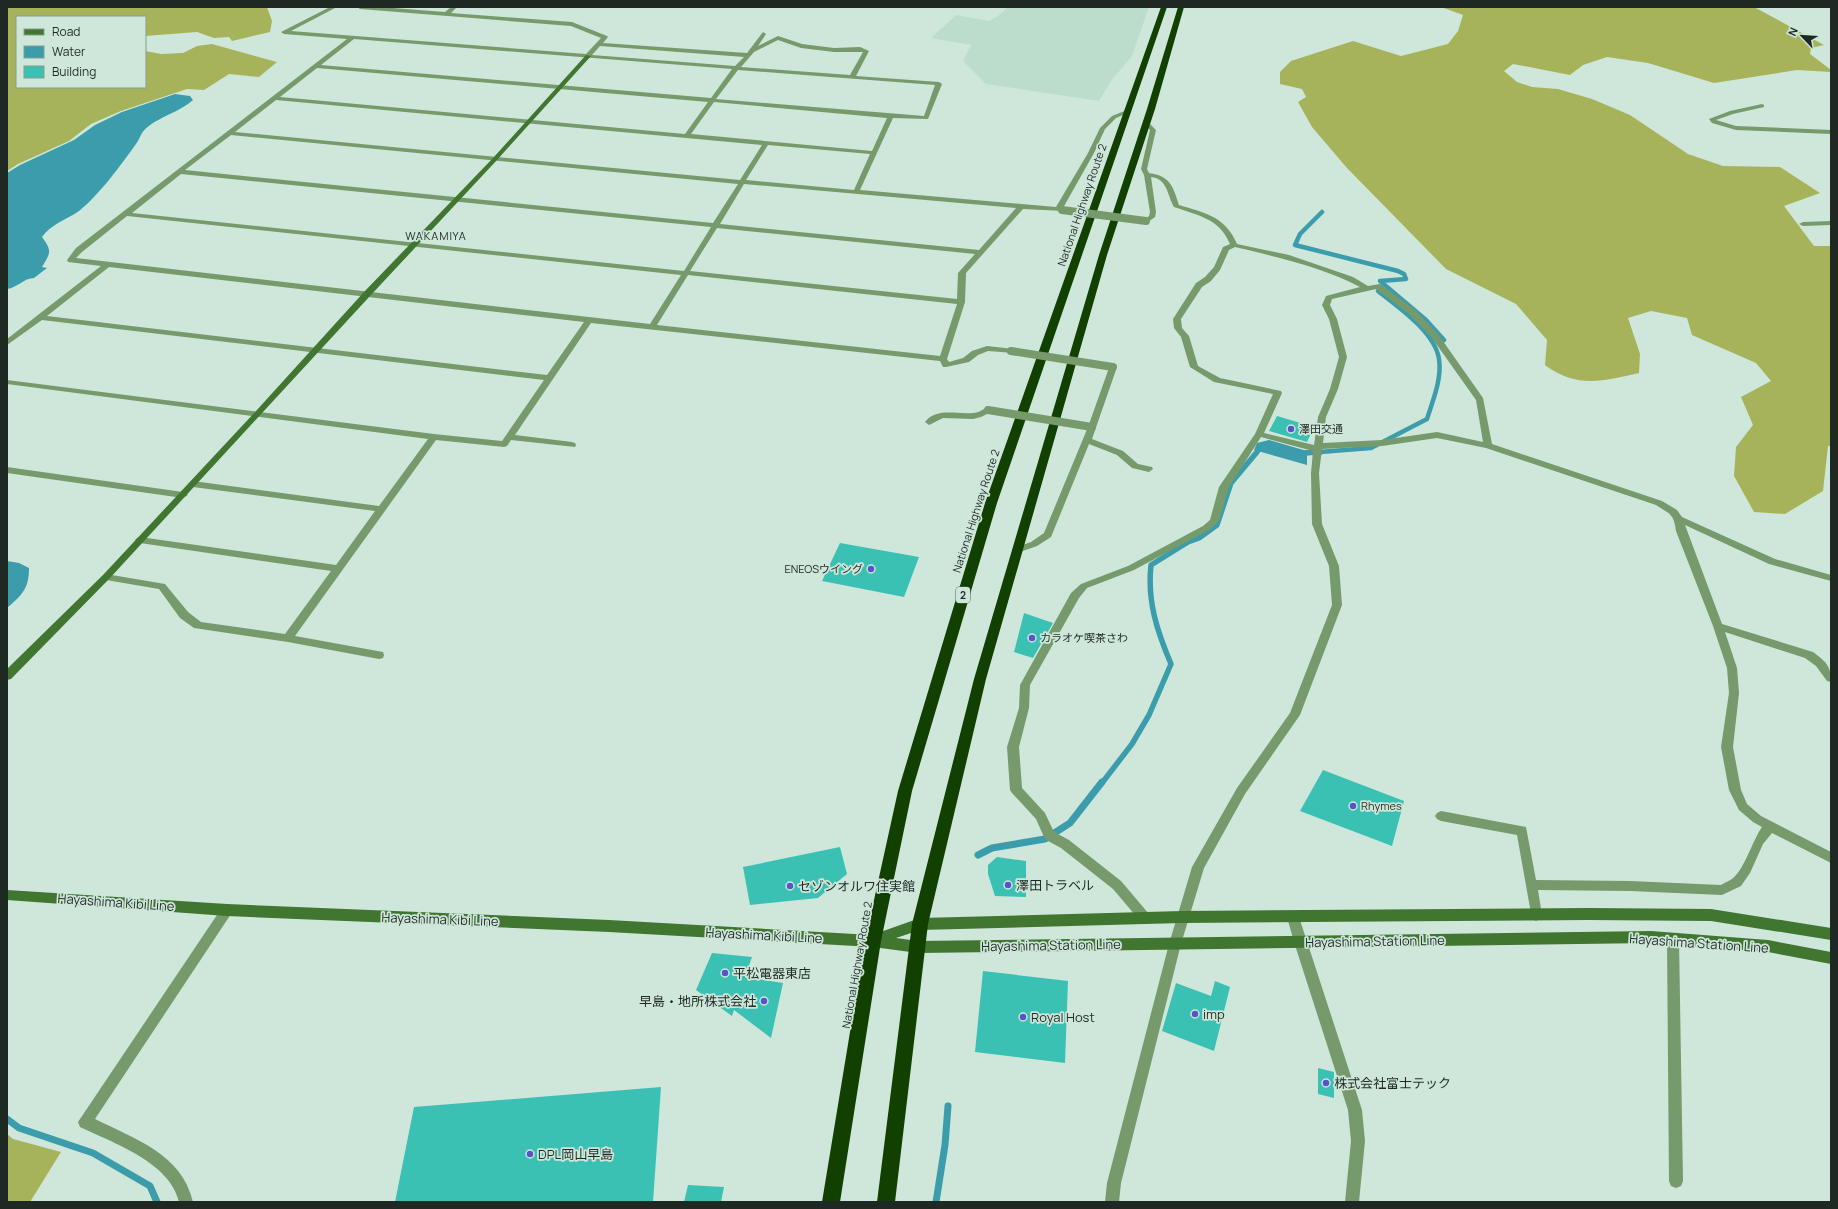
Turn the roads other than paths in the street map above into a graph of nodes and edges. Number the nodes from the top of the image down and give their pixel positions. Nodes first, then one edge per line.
1 (334, 7) edge
2 (360, 7) edge
3 (454, 7) edge
4 (1164, 7) edge
5 (1181, 7) edge
6 (446, 14) junction
7 (764, 34) dead end
8 (353, 37) junction
9 (599, 44) junction
10 (752, 51) junction
11 (746, 55) junction
12 (588, 56) junction
13 (316, 66) junction
14 (736, 68) junction
15 (852, 78) junction
16 (560, 87) junction
17 (275, 98) junction
18 (712, 100) junction
19 (1762, 106) dead end
20 (1127, 112) junction
21 (891, 116) junction
22 (529, 122) junction
23 (1146, 122) junction
24 (1831, 132) edge
25 (230, 133) junction
26 (686, 136) junction
27 (766, 143) junction
28 (875, 153) junction
29 (495, 159) junction
30 (180, 172) junction
31 (1147, 175) junction
32 (742, 182) junction
33 (856, 192) junction
34 (458, 200) junction
35 (1022, 206) junction
36 (1061, 210) junction
37 (126, 214) junction
38 (1831, 223) edge
39 (1803, 224) dead end
40 (716, 225) junction
41 (415, 244) junction
42 (1234, 245) junction
43 (980, 252) junction
44 (107, 265) junction
45 (686, 273) junction
46 (1367, 288) junction
47 (367, 294) junction
48 (961, 302) junction
49 (39, 318) junction
50 (588, 320) junction
51 (653, 326) junction
52 (7, 343) edge
53 (315, 351) junction
54 (943, 359) junction
55 (549, 378) junction
56 (7, 382) edge
57 (259, 413) junction
58 (929, 422) dead end
59 (1092, 428) junction
60 (1259, 434) junction
61 (434, 437) junction
62 (509, 437) junction
63 (1087, 440) junction
64 (572, 445) dead end
65 (1488, 446) junction
66 (1317, 450) junction
67 (1149, 469) dead end
68 (7, 470) edge
69 (193, 484) junction
70 (182, 495) junction
71 (382, 509) junction
72 (1679, 519) junction
73 (140, 540) junction
74 (1017, 550) junction
75 (339, 569) junction
76 (106, 577) junction
77 (1831, 578) edge
78 (1718, 626) junction
79 (288, 638) junction
80 (379, 655) dead end
81 (7, 676) edge
82 (1831, 677) edge
83 (1441, 816) dead end
84 (1770, 826) junction
85 (1831, 858) edge
86 (1531, 885) junction
87 (7, 895) edge
88 (227, 910) junction
89 (1536, 916) junction
90 (1182, 917) junction
91 (1293, 917) junction
92 (1145, 918) junction
93 (920, 924) junction
94 (1831, 934) edge
95 (1673, 939) junction
96 (873, 941) junction
97 (1300, 942) junction
98 (1175, 944) junction
99 (918, 947) junction
100 (1831, 958) edge
101 (1676, 1181) dead end
102 (186, 1202) edge
103 (831, 1202) edge
104 (886, 1202) edge
105 (1112, 1202) edge
106 (1352, 1202) edge

1 - 8 street
2 - 6 street
3 - 6 street
4 - 20 highway, National Highway Route 2 / 2
5 - 23 highway
6 - 9 street
7 - 10 street
8 - 12 street
8 - 13 street
9 - 11 street
9 - 12 street
10 - 11 street
10 - 15 street
11 - 14 street
12 - 14 street
12 - 16 main road
13 - 16 street
13 - 17 street
14 - 15 street
14 - 18 street
15 - 21 street
16 - 18 street
16 - 22 main road
17 - 22 street
17 - 25 street
18 - 21 street
18 - 26 street
19 - 24 street
20 - 36 street
20 - 96 highway, National Highway Route 2 / 2
21 - 28 street
22 - 26 street
22 - 29 main road
23 - 31 street
23 - 74 highway
25 - 29 street
25 - 30 street
26 - 27 street
27 - 28 street
27 - 32 street
28 - 33 street
29 - 32 street
29 - 34 main road
30 - 34 street
30 - 37 street
31 - 36 street, bridge
31 - 42 street
32 - 33 street
32 - 40 street
33 - 35 street
34 - 40 street
34 - 41 main road
35 - 36 street
35 - 43 street
37 - 41 street
37 - 44 street
38 - 39 street
40 - 43 street
40 - 45 street
41 - 45 street
41 - 47 main road
42 - 46 street
42 - 60 street
43 - 48 street
44 - 47 street
44 - 49 street
45 - 48 street
45 - 51 street
46 - 65 street
46 - 66 street
47 - 50 street
47 - 53 main road
48 - 54 street
49 - 52 street
49 - 53 street
50 - 51 street
50 - 55 street
51 - 54 street
53 - 55 street
53 - 57 main road
54 - 59 street, bridge
55 - 62 street
56 - 57 street
57 - 61 street
57 - 69 main road
58 - 59 street, bridge
59 - 63 street
60 - 66 street
60 - 92 street
61 - 62 street
61 - 71 street
62 - 64 street
63 - 67 street
63 - 74 street
65 - 66 street
65 - 72 street
66 - 90 street
68 - 70 street
69 - 70 main road
69 - 71 street
70 - 73 main road
71 - 75 street
72 - 77 street
72 - 78 street
73 - 75 street
73 - 76 main road
74 - 93 highway
75 - 79 street
76 - 79 street
76 - 81 main road
78 - 82 street
78 - 84 street
79 - 80 street
83 - 86 street
84 - 85 street
84 - 86 street
86 - 89 street
87 - 88 main road, Hayashima Kibi Line
88 - 96 main road, Hayashima Kibi Line
88 - 102 street
89 - 91 main road, Hayashima Station Line
89 - 94 main road, Hayashima Station Line
90 - 91 main road, Hayashima Station Line
90 - 92 main road, Hayashima Station Line
90 - 98 street
91 - 97 street
92 - 93 main road, Hayashima Station Line
93 - 96 main road, Hayashima Kibi Line
93 - 99 highway
95 - 97 main road, Hayashima Station Line
95 - 100 main road, Hayashima Station Line
95 - 101 street
96 - 99 main road, Hayashima Kibi Line
96 - 103 highway, National Highway Route 2 / 2
97 - 98 main road, Hayashima Station Line
97 - 106 street
98 - 99 main road, Hayashima Station Line
98 - 105 street
99 - 104 highway

